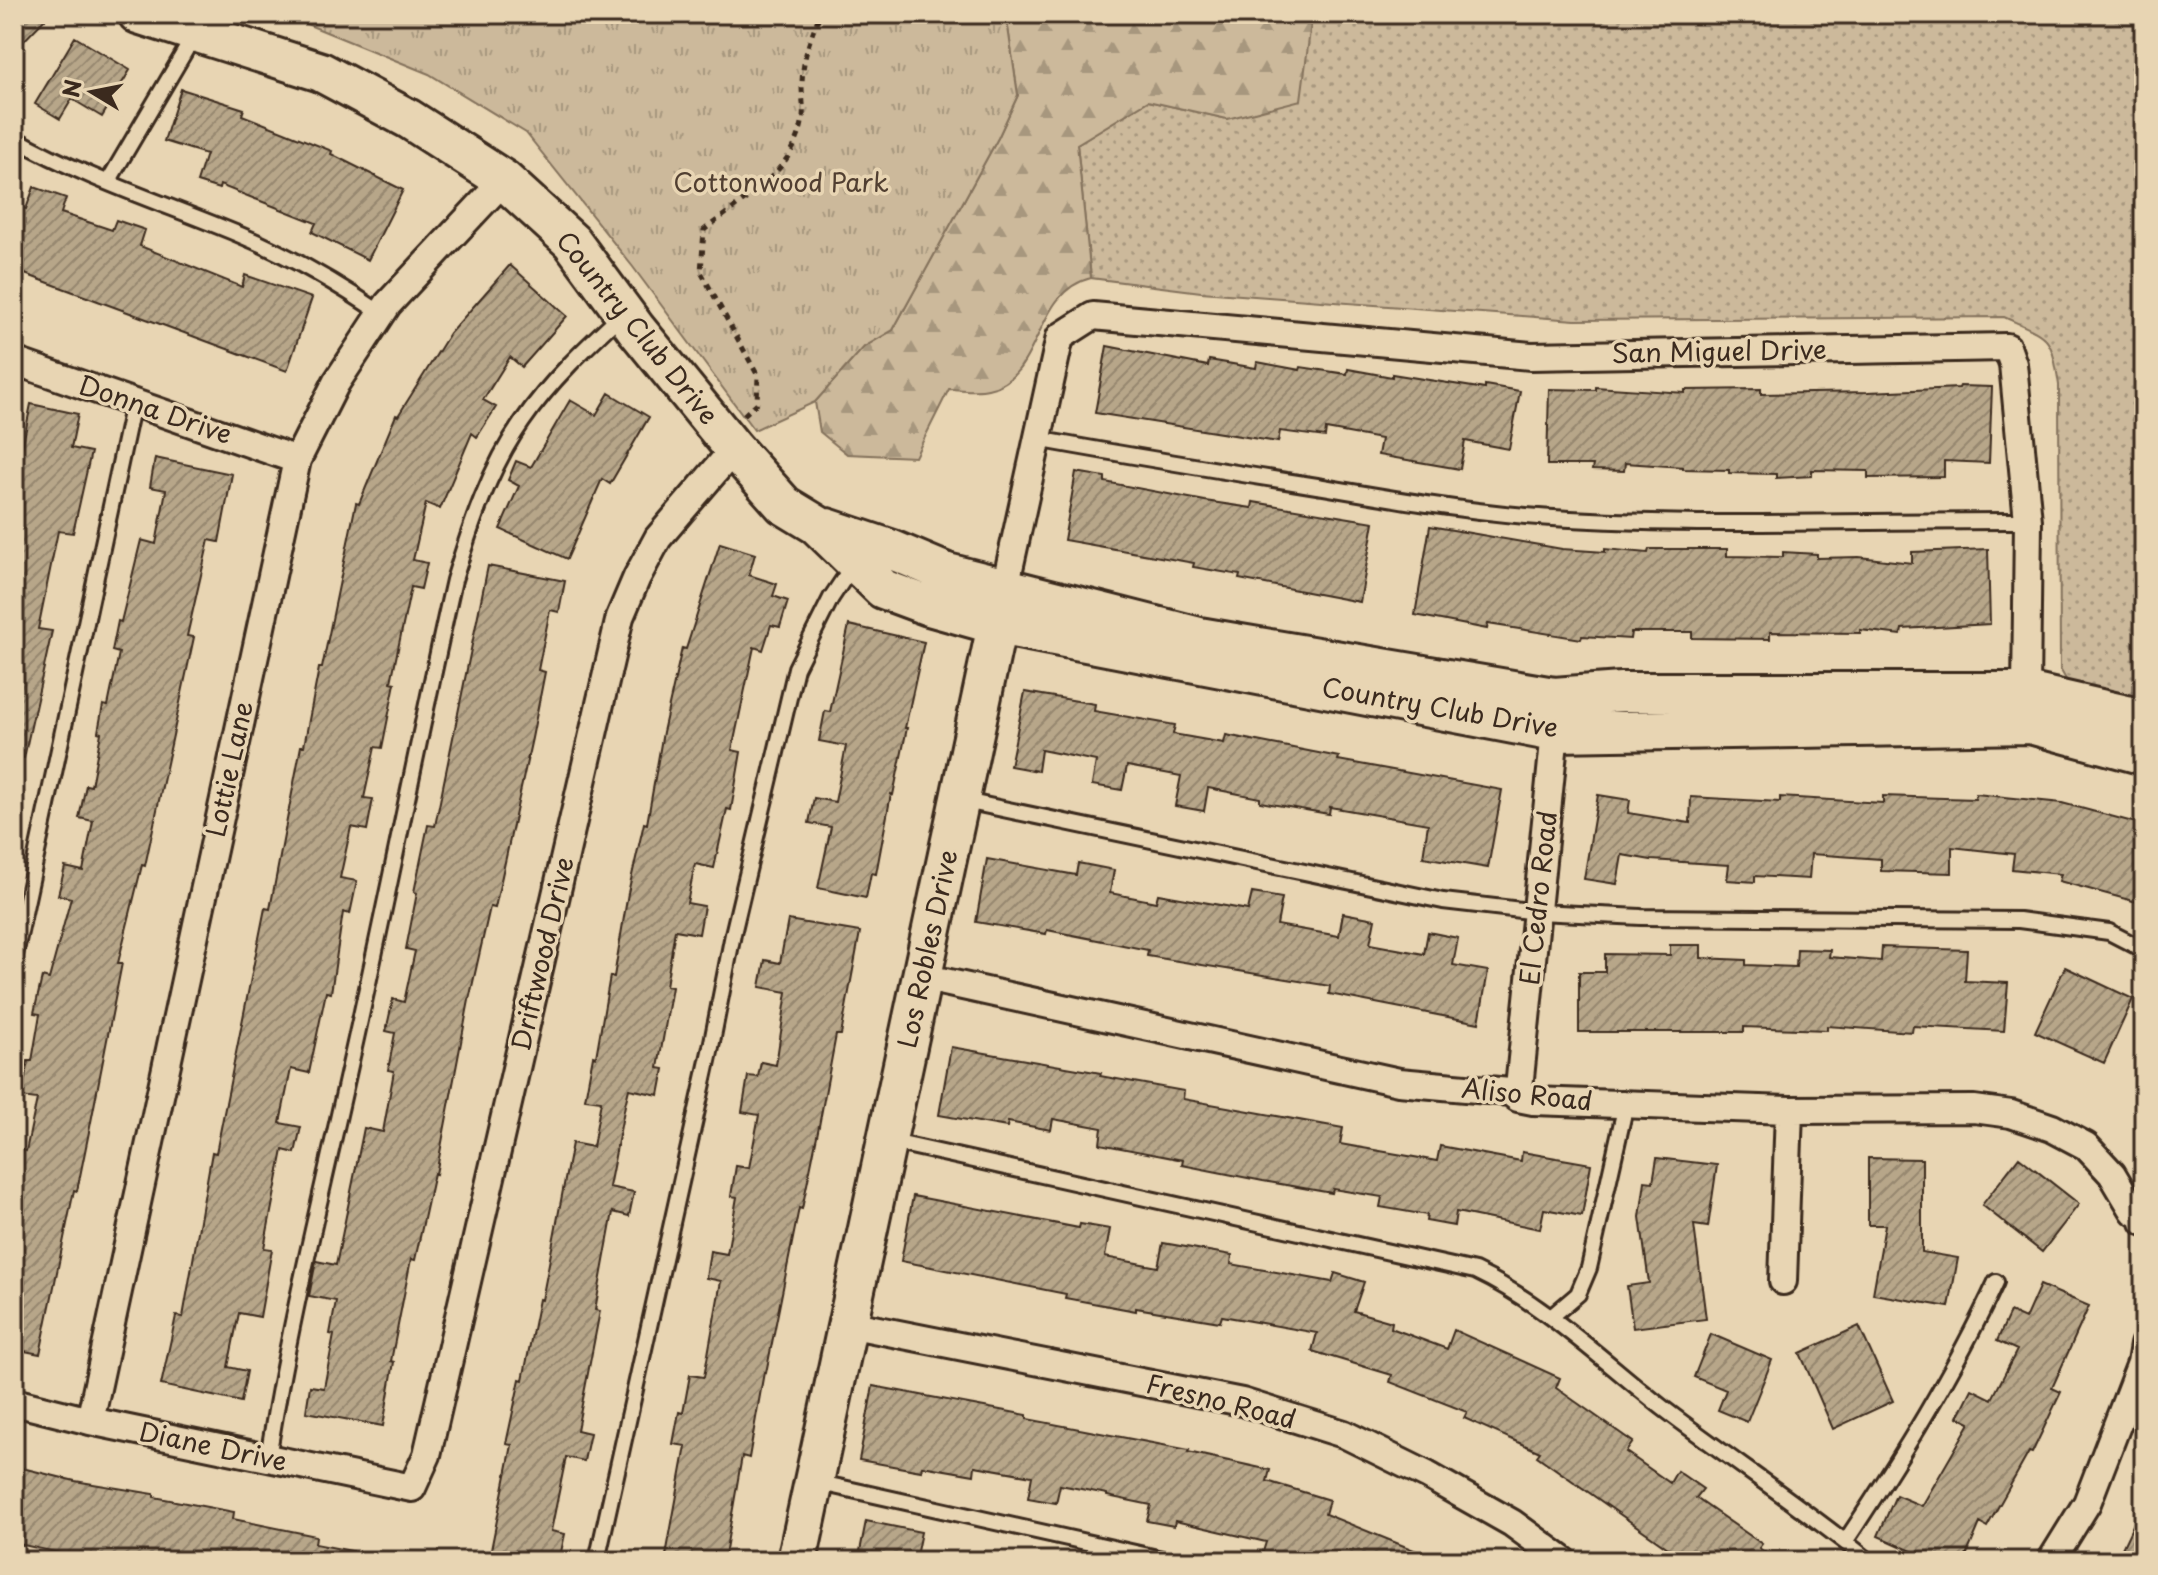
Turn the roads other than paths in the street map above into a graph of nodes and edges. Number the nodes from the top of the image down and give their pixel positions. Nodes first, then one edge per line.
1 (138, 14) edge
2 (196, 33) junction
3 (14, 138) edge
4 (504, 180) junction
5 (108, 182) junction
6 (624, 313) junction
7 (382, 314) junction
8 (1060, 337) joint
9 (14, 361) edge
10 (133, 403) junction
11 (1037, 439) junction
12 (728, 442) junction
13 (297, 460) junction
14 (2028, 521) junction
15 (817, 525) junction
16 (856, 562) junction
17 (1006, 587) junction
18 (997, 625) junction
19 (2028, 708) junction
20 (1555, 715) junction
21 (2144, 719) edge
22 (2144, 755) edge
23 (960, 800) junction
24 (1538, 912) junction
25 (2144, 950) edge
26 (14, 960) edge
27 (922, 977) junction
28 (1518, 1098) junction
29 (1626, 1104) junction
30 (1789, 1110) junction
31 (887, 1140) junction
32 (2141, 1213) edge
33 (1783, 1281) dead end
34 (1996, 1282) dead end
35 (1551, 1317) junction
36 (848, 1324) junction
37 (2144, 1345) edge
38 (14, 1402) edge
39 (90, 1421) junction
40 (268, 1458) junction
41 (814, 1482) junction
42 (412, 1488) joint
43 (1845, 1542) junction
44 (597, 1561) edge
45 (797, 1561) edge
46 (1171, 1561) edge
47 (1564, 1561) edge
48 (1869, 1561) edge
49 (2051, 1561) edge

1 - 2 street, Country Club Drive
2 - 4 street, Country Club Drive
2 - 5 lane
3 - 5 lane
4 - 6 street, Country Club Drive
4 - 7 street, Lottie Lane
5 - 7 lane
6 - 12 street, Country Club Drive
6 - 40 lane
7 - 13 street, Lottie Lane
8 - 11 street, Los Robles Drive
8 - 14 street, San Miguel Drive
9 - 10 street, Donna Drive
10 - 13 street, Donna Drive
10 - 26 lane
11 - 14 lane
11 - 17 street, Los Robles Drive
12 - 15 street, Country Club Drive
12 - 42 street, Driftwood Drive
13 - 39 street, Lottie Lane
14 - 19 street, San Miguel Drive
15 - 16 street, Country Club Drive
15 - 17 street, Country Club Drive
16 - 18 street, Country Club Drive
16 - 44 lane
17 - 18 street, Los Robles Drive
17 - 20 street, Country Club Drive
18 - 20 street, Country Club Drive
18 - 23 street, Los Robles Drive
19 - 20 street, Country Club Drive
19 - 21 street, Country Club Drive
19 - 22 street, Country Club Drive
20 - 24 street, El Cedro Road
23 - 24 lane
23 - 27 street, Los Robles Drive
24 - 25 lane
24 - 28 street, El Cedro Road
27 - 28 street, Aliso Road
27 - 31 street, Los Robles Drive
28 - 29 street, Aliso Road
29 - 30 street, Aliso Road
29 - 35 lane
30 - 32 street, Aliso Road
30 - 33 street
31 - 35 lane
31 - 36 street, Los Robles Drive
34 - 43 lane
35 - 43 lane
36 - 41 street, Los Robles Drive
36 - 47 street, Fresno Road
37 - 49 street
38 - 39 street, Diane Drive
39 - 40 street, Diane Drive
40 - 42 street, Diane Drive
41 - 45 street, Los Robles Drive
41 - 46 lane
43 - 48 lane

